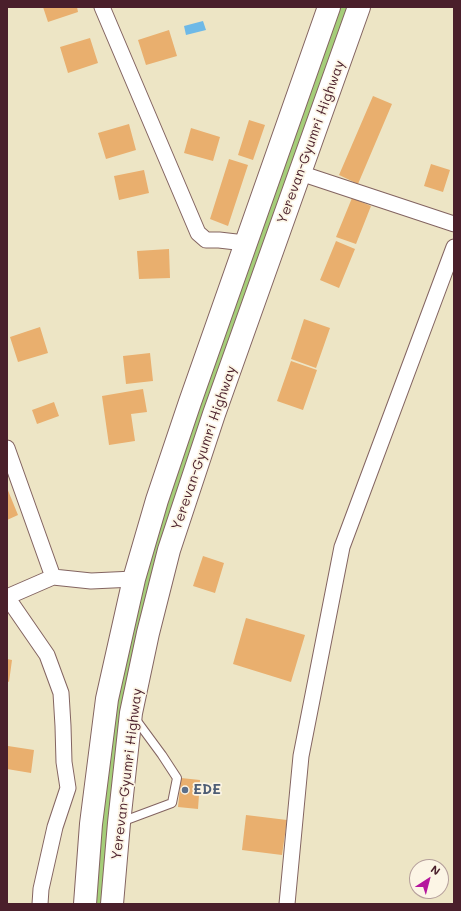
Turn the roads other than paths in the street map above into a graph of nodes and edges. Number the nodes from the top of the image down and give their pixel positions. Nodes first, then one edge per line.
1 (102, 7) edge
2 (329, 7) edge
3 (359, 7) edge
4 (300, 173) junction
5 (454, 224) edge
6 (245, 243) junction
7 (454, 247) edge
8 (7, 448) edge
9 (53, 577) junction
10 (134, 579) junction
11 (7, 597) edge
12 (131, 713) junction
13 (118, 823) junction
14 (40, 904) edge
15 (85, 904) edge
16 (112, 904) edge
17 (287, 904) edge

1 - 6 street
2 - 6 highway, Yerevan-Gyumri Highway
3 - 4 highway, Yerevan-Gyumri Highway
4 - 5 street
4 - 12 highway, Yerevan-Gyumri Highway
6 - 10 highway, Yerevan-Gyumri Highway
7 - 17 street
8 - 9 street
9 - 10 street
9 - 11 street
10 - 15 highway, Yerevan-Gyumri Highway
11 - 14 street
12 - 13 highway, Yerevan-Gyumri Highway
12 - 13 lane
13 - 16 highway, Yerevan-Gyumri Highway

